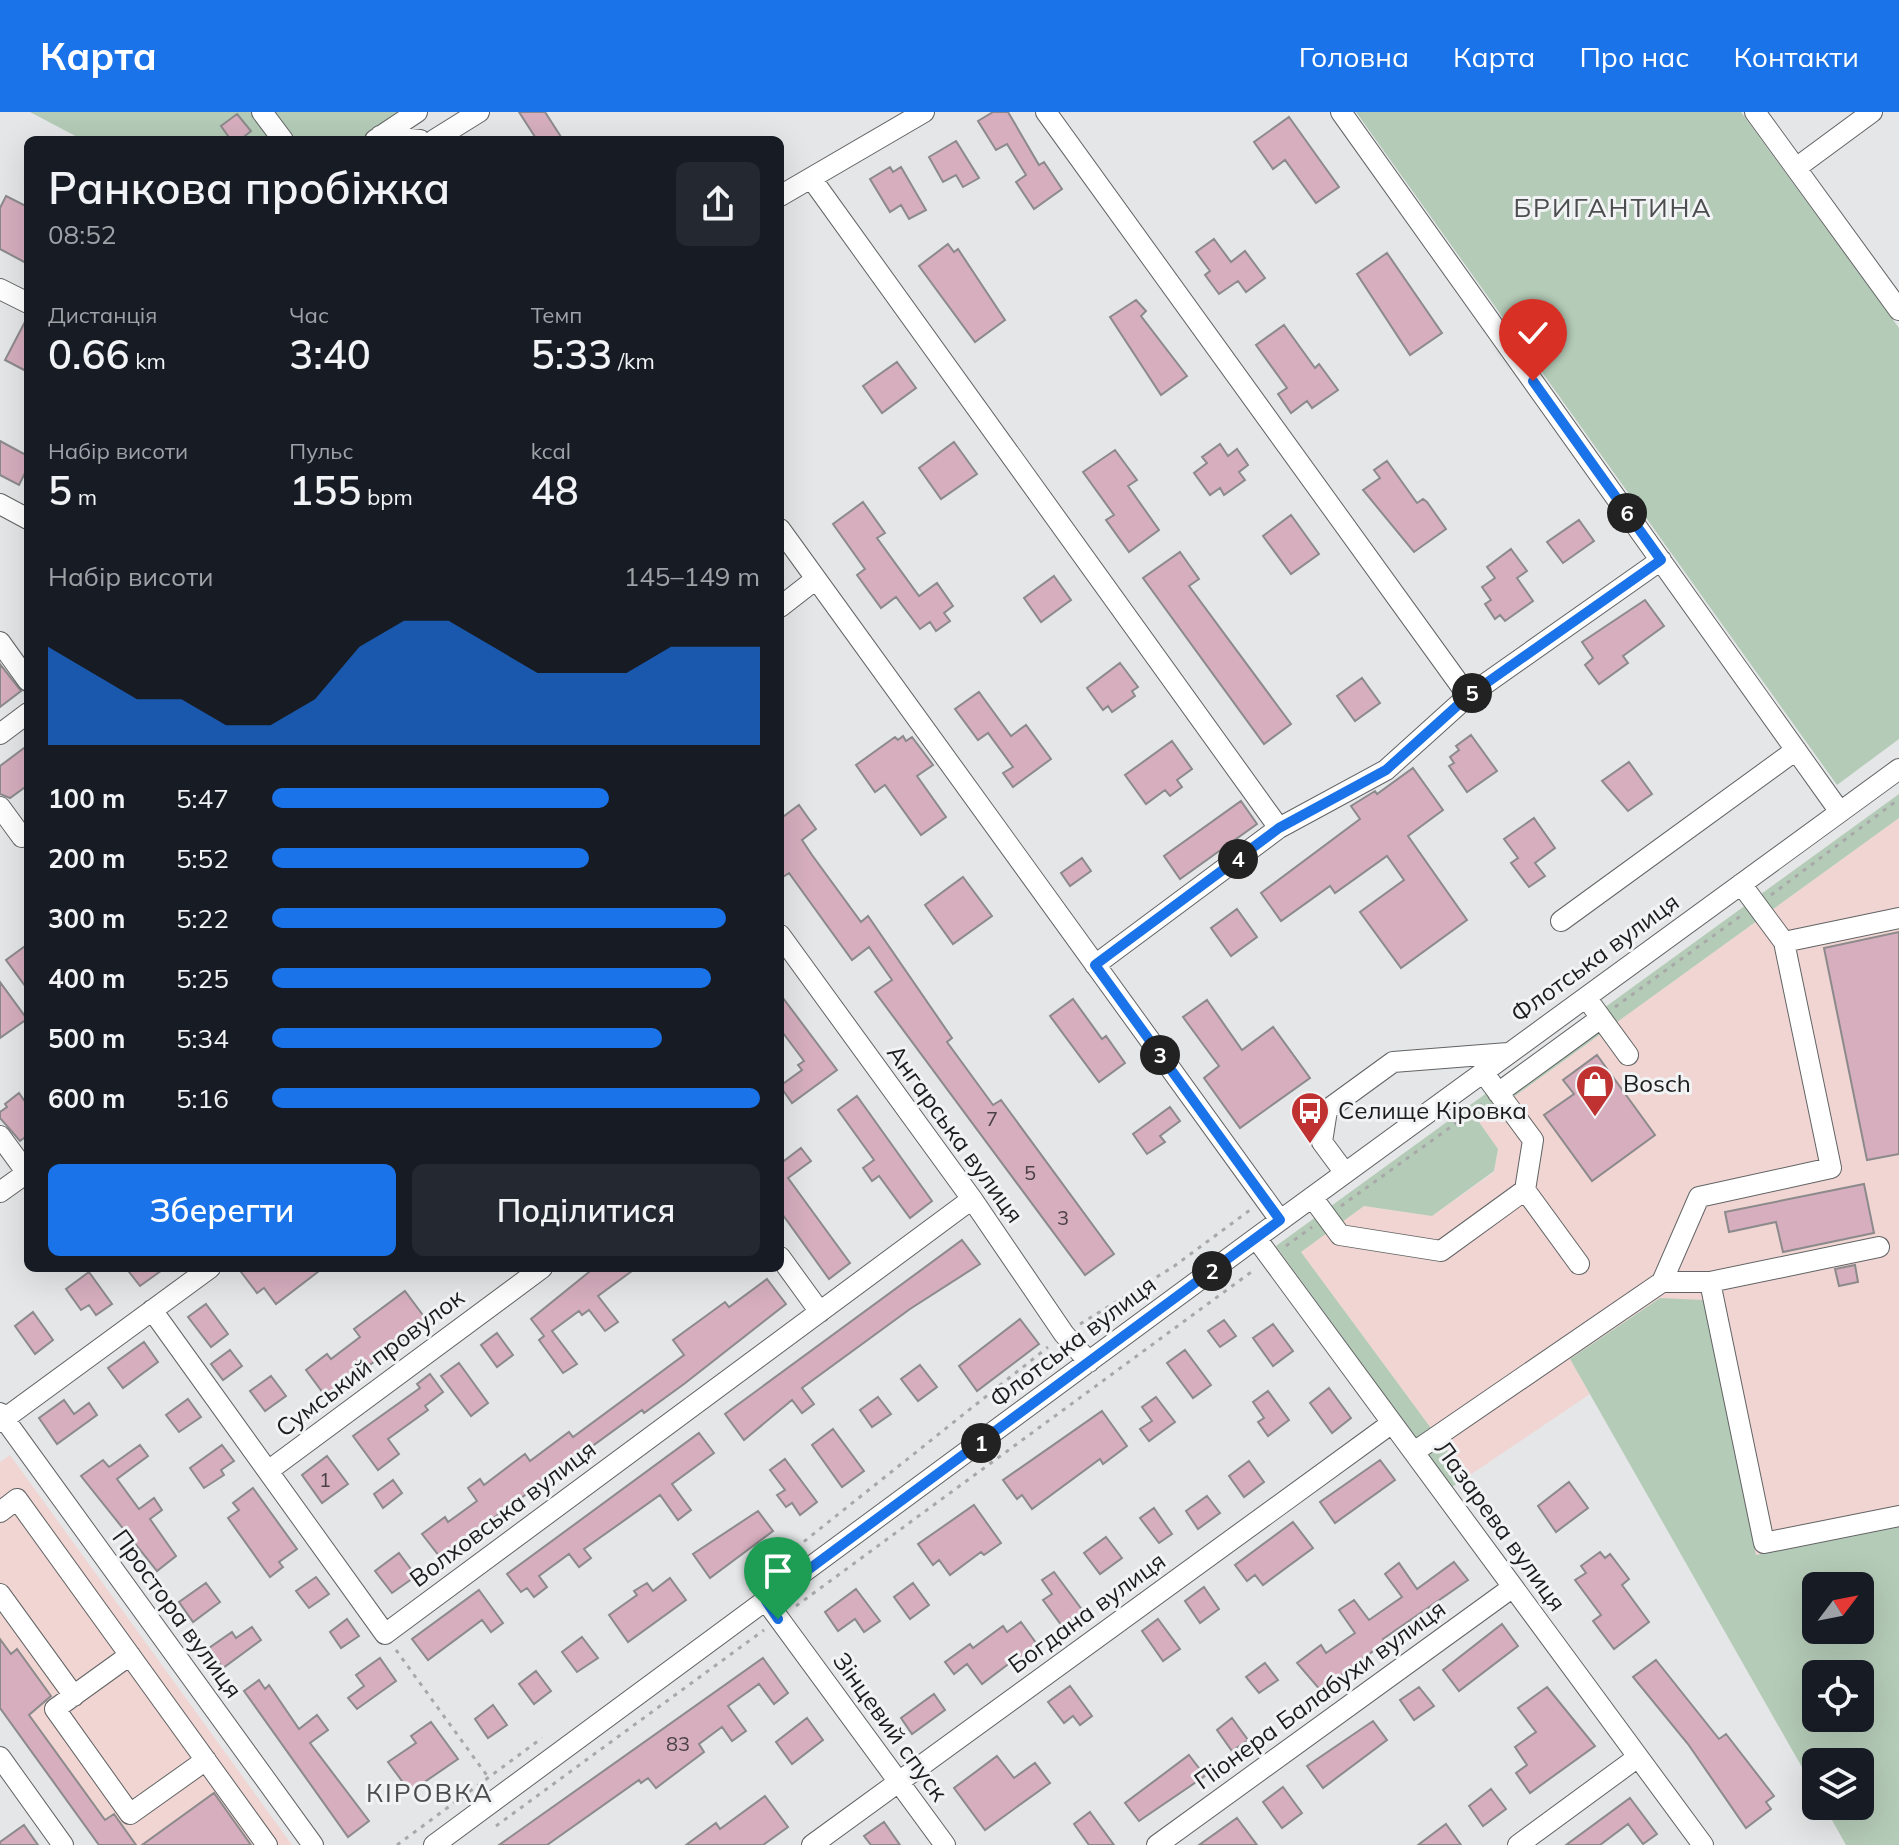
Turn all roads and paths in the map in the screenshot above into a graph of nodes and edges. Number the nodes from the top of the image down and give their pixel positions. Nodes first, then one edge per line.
1 (262, 112) edge
2 (417, 112) edge
3 (479, 112) edge
4 (924, 112) edge
5 (1046, 112) edge
6 (1341, 112) edge
7 (1755, 112) edge
8 (1872, 112) edge
9 (280, 136) edge
10 (381, 136) edge
11 (440, 136) edge
12 (1796, 168) junction
13 (811, 178) junction
14 (784, 194) edge
15 (0, 289) edge
16 (24, 301) edge
17 (1899, 310) edge
18 (0, 504) edge
19 (24, 517) edge
20 (784, 535) edge
21 (1661, 560) junction
22 (816, 579) junction
23 (784, 604) edge
24 (0, 642) edge
25 (24, 675) edge
26 (1468, 696) junction
27 (24, 716) edge
28 (0, 734) edge
29 (1796, 750) junction
30 (1899, 769) edge
31 (1899, 799) edge
32 (0, 807) edge
33 (1840, 812) junction
34 (1279, 828) junction
35 (22, 837) dead end
36 (1741, 884) junction
37 (1756, 905) junction
38 (1899, 918) edge
39 (1561, 921) dead end
40 (784, 940) edge
41 (1784, 942) junction
42 (1095, 965) junction
43 (1586, 997) junction
44 (1601, 1018) junction
45 (1509, 1053) junction
46 (1628, 1055) dead end
47 (1483, 1072) junction
48 (1498, 1093) junction
49 (0, 1136) edge
50 (24, 1168) edge
51 (1345, 1173) junction
52 (24, 1174) edge
53 (1525, 1190) junction
54 (0, 1192) edge
55 (1312, 1197) junction
56 (972, 1199) junction
57 (1264, 1199) junction
58 (1327, 1217) junction
59 (1280, 1220) junction
60 (1256, 1238) junction
61 (1879, 1247) dead end
62 (1270, 1258) junction
63 (784, 1262) edge
64 (1579, 1264) dead end
65 (204, 1272) edge
66 (537, 1272) edge
67 (1662, 1282) junction
68 (1710, 1282) junction
69 (152, 1310) junction
70 (820, 1312) junction
71 (1064, 1334) junction
72 (1089, 1362) junction
73 (1, 1418) edge
74 (1392, 1423) junction
75 (1414, 1452) junction
76 (268, 1471) junction
77 (0, 1512) edge
78 (1899, 1516) edge
79 (754, 1582) dead end
80 (1513, 1587) junction
81 (0, 1594) edge
82 (766, 1601) junction
83 (778, 1619) junction
84 (385, 1634) junction
85 (130, 1655) junction
86 (74, 1696) junction
87 (552, 1731) dead end
88 (0, 1757) edge
89 (1638, 1757) junction
90 (206, 1760) junction
91 (488, 1778) junction
92 (899, 1782) junction
93 (495, 1827) dead end
94 (63, 1845) edge
95 (267, 1845) edge
96 (313, 1845) edge
97 (397, 1845) edge
98 (434, 1845) edge
99 (812, 1845) edge
100 (945, 1845) edge
101 (1157, 1845) edge
102 (1518, 1845) edge
103 (1703, 1845) edge

1 - 9 street
2 - 10 street
3 - 11 street
4 - 13 street
5 - 26 street
6 - 21 street
7 - 12 street
8 - 12 street
12 - 17 street
13 - 14 street
13 - 34 street
15 - 16 street
18 - 19 street
20 - 22 street
21 - 26 street
21 - 29 street
22 - 23 street
22 - 42 street
24 - 25 street
26 - 34 street
27 - 28 street
29 - 33 street
29 - 39 street
30 - 33 street, Флотська вулиця
31 - 37 path
32 - 35 street
33 - 36 street, Флотська вулиця
34 - 42 street
36 - 37 street
36 - 43 street, Флотська вулиця
37 - 41 street
37 - 44 path
38 - 41 street
40 - 56 street, Ангарська вулиця
41 - 67 street
42 - 57 street
43 - 44 street
43 - 45 street, Флотська вулиця
44 - 46 street
44 - 48 street
45 - 47 street, Флотська вулиця
45 - 51 street
47 - 48 street
47 - 51 street, Флотська вулиця
48 - 53 street
48 - 58 path
49 - 50 street
51 - 55 street, Флотська вулиця
52 - 54 street
53 - 58 street
53 - 64 street
55 - 58 street
55 - 59 street, Флотська вулиця
56 - 70 street, Волховська вулиця
56 - 71 street, Ангарська вулиця
57 - 59 street
57 - 71 path
58 - 62 path
59 - 60 street, Флотська вулиця
60 - 62 street, Лазарева вулиця
60 - 72 street, Флотська вулиця
61 - 68 street
62 - 74 street, Лазарева вулиця
62 - 83 path
63 - 70 street
65 - 69 street
66 - 76 street, Сумський провулок
67 - 68 street
67 - 75 street
68 - 78 street
69 - 73 street
69 - 76 street
70 - 84 street, Волховська вулиця
71 - 72 street, Ангарська вулиця
71 - 79 path
72 - 82 street, Флотська вулиця
73 - 96 street, Простора вулиця
74 - 75 street, Лазарева вулиця
74 - 92 street, Богдана вулиця
75 - 80 street, Лазарева вулиця
76 - 84 street
77 - 85 street
80 - 89 street, Лазарева вулиця
80 - 101 street, Піонера Балабухи вулиця
81 - 86 street
82 - 83 street, Зінцевий спуск
82 - 98 street, Флотська вулиця
83 - 92 street, Зінцевий спуск
83 - 93 path
84 - 91 path
85 - 86 street
85 - 90 street
86 - 90 street
87 - 91 path
88 - 94 street
89 - 102 street
89 - 103 street, Лазарева вулиця
90 - 95 street
91 - 97 path
92 - 99 street, Богдана вулиця
92 - 100 street, Зінцевий спуск

